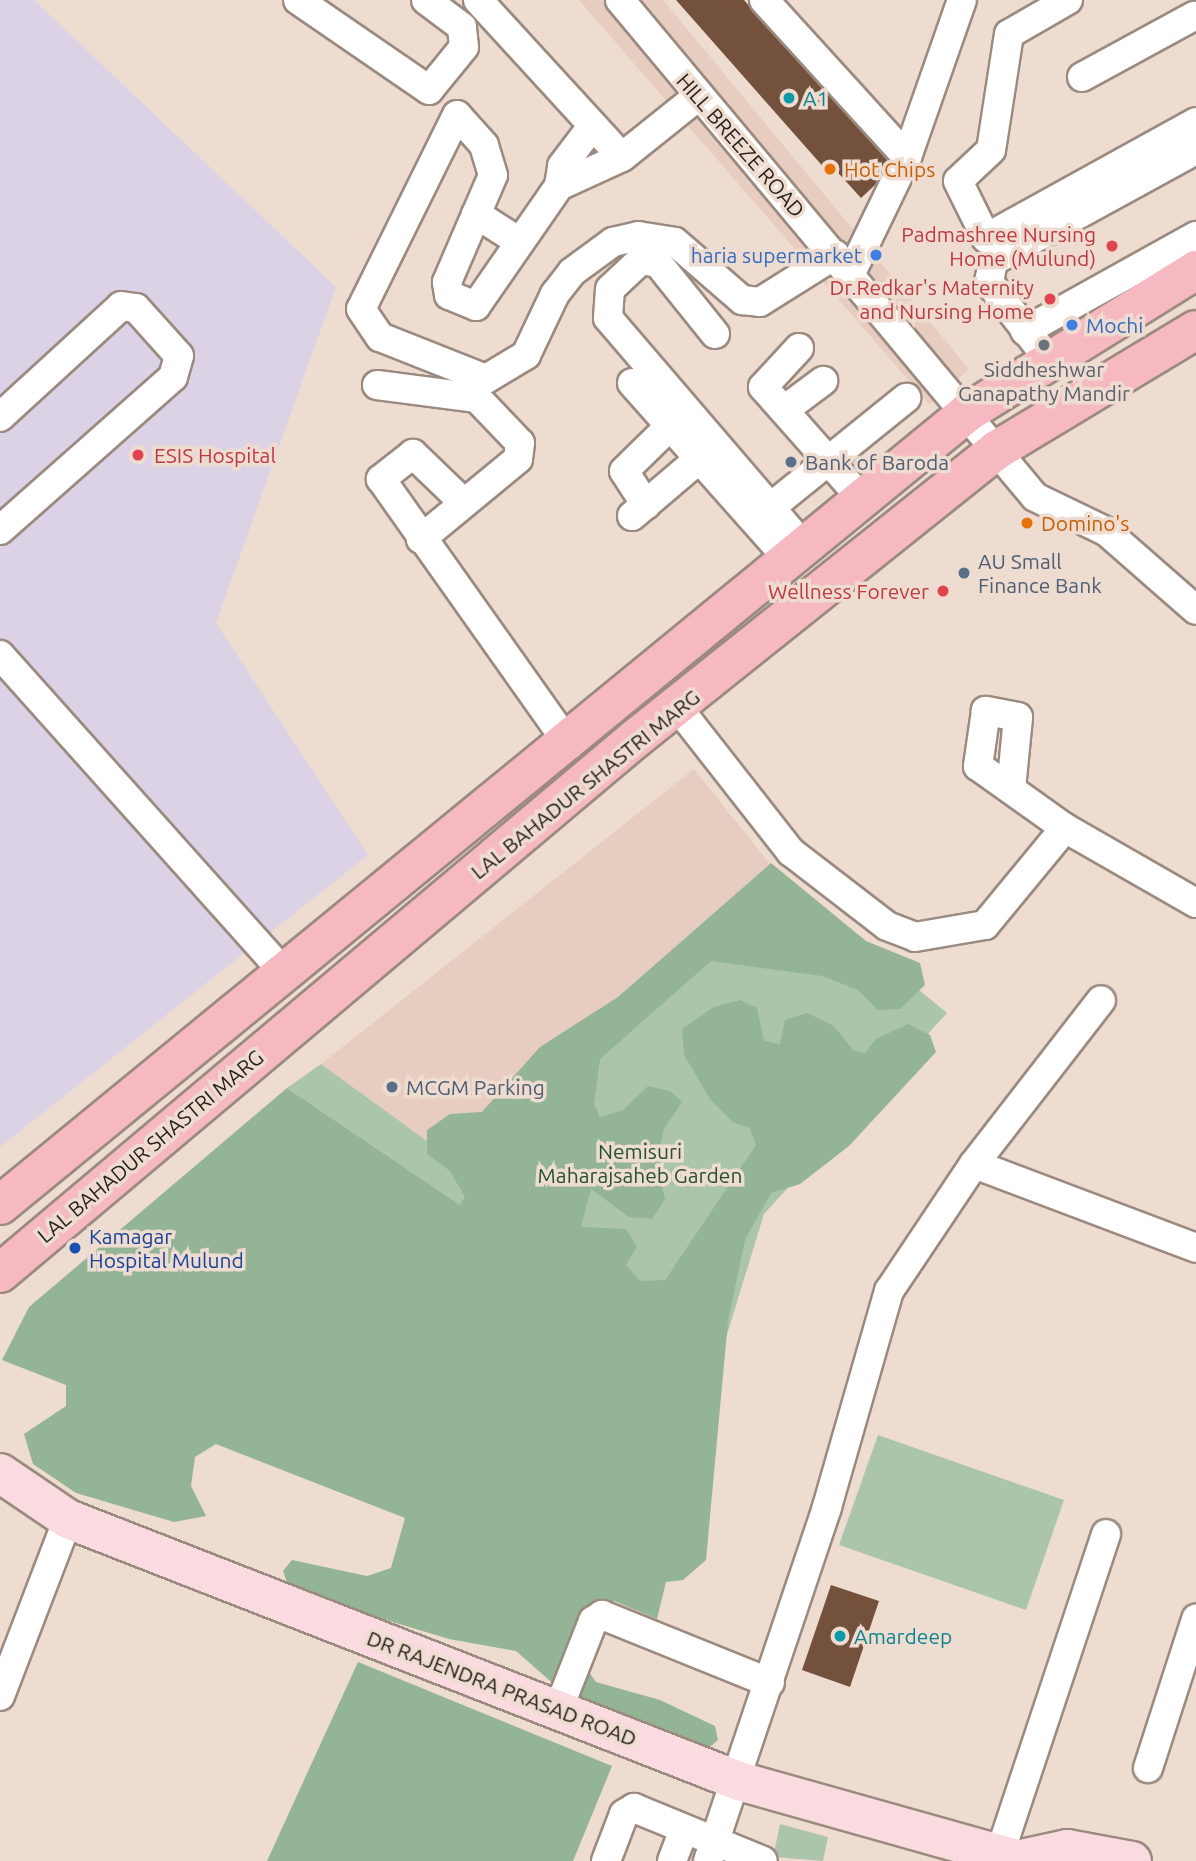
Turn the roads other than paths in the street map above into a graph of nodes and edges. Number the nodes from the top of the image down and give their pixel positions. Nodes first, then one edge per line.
1 (298, 0) edge
2 (426, 0) edge
3 (620, 0) edge
4 (764, 0) edge
5 (962, 0) edge
6 (1068, 0) edge
7 (480, 3) edge
8 (1192, 12) edge
9 (462, 27) junction
10 (1082, 77) dead end
11 (429, 90) junction
12 (697, 97) junction
13 (457, 115) junction
14 (1196, 122) edge
15 (593, 125) junction
16 (1196, 150) edge
17 (622, 157) junction
18 (907, 157) junction
19 (559, 186) junction
20 (476, 214) junction
21 (1196, 236) edge
22 (518, 241) junction
23 (843, 264) junction
24 (1196, 270) edge
25 (1196, 330) edge
26 (1025, 331) junction
27 (715, 334) dead end
28 (799, 348) dead end
29 (1049, 360) junction
30 (823, 381) dead end
31 (632, 383) dead end
32 (377, 385) dead end
33 (906, 398) dead end
34 (986, 401) junction
35 (784, 410) junction
36 (0, 417) edge
37 (670, 426) junction
38 (1015, 439) junction
39 (699, 458) junction
40 (828, 461) junction
41 (862, 499) junction
42 (464, 503) junction
43 (771, 507) junction
44 (0, 530) edge
45 (421, 539) junction
46 (796, 553) junction
47 (1196, 610) edge
48 (0, 655) edge
49 (678, 708) junction
50 (569, 745) junction
51 (1011, 789) dead end
52 (1065, 828) junction
53 (1196, 903) edge
54 (285, 974) junction
55 (1101, 1000) dead end
56 (974, 1164) junction
57 (0, 1205) edge
58 (1196, 1248) edge
59 (0, 1273) edge
60 (0, 1473) edge
61 (68, 1519) junction
62 (1105, 1534) dead end
63 (1196, 1619) edge
64 (770, 1683) junction
65 (0, 1696) edge
66 (558, 1710) junction
67 (1148, 1768) dead end
68 (739, 1781) junction
69 (684, 1829) junction
70 (732, 1855) edge
71 (1015, 1858) edge
72 (606, 1861) edge
73 (673, 1861) edge
74 (1132, 1861) edge

1 - 11 street
2 - 9 street
3 - 12 street, HILL BREEZE ROAD
4 - 18 street
5 - 18 street
6 - 14 street
7 - 9 street
7 - 15 street
8 - 10 street
9 - 11 street
11 - 13 street
12 - 17 street
12 - 23 street, HILL BREEZE ROAD
13 - 20 street
13 - 23 street
15 - 17 street
15 - 19 street
16 - 26 street
17 - 19 street
18 - 23 street
19 - 22 street
20 - 22 street
20 - 22 street
21 - 26 street
23 - 34 street, HILL BREEZE ROAD
24 - 29 main road, LAL BAHADUR SHASTRI MARG
25 - 38 main road, LAL BAHADUR SHASTRI MARG
26 - 29 street
27 - 43 street
28 - 35 street
29 - 34 main road, LAL BAHADUR SHASTRI MARG
30 - 35 street
31 - 37 street
32 - 42 street
33 - 40 street
34 - 38 street, HILL BREEZE ROAD
34 - 41 main road, LAL BAHADUR SHASTRI MARG
35 - 40 street
36 - 44 street
37 - 39 street
37 - 39 street
38 - 47 street, HILL BREEZE ROAD
38 - 49 main road, LAL BAHADUR SHASTRI MARG
39 - 46 street
40 - 41 street
40 - 43 street
41 - 46 main road, LAL BAHADUR SHASTRI MARG
42 - 45 street
42 - 45 street
43 - 46 street
45 - 50 street
46 - 50 main road, LAL BAHADUR SHASTRI MARG
48 - 54 street
49 - 52 street
49 - 59 main road, LAL BAHADUR SHASTRI MARG
50 - 54 main road, LAL BAHADUR SHASTRI MARG
51 - 52 street
52 - 53 street
54 - 57 main road, LAL BAHADUR SHASTRI MARG
55 - 56 street
56 - 58 street
56 - 64 street
60 - 61 main road, DR RAJENDRA PRASAD ROAD
61 - 65 street
61 - 66 main road, DR RAJENDRA PRASAD ROAD
62 - 71 street
63 - 67 street
64 - 66 street
64 - 68 street
66 - 68 main road, DR RAJENDRA PRASAD ROAD
68 - 70 street
68 - 71 main road, DR RAJENDRA PRASAD ROAD
69 - 70 street
69 - 72 street
69 - 73 street
71 - 74 main road, DR RAJENDRA PRASAD ROAD

